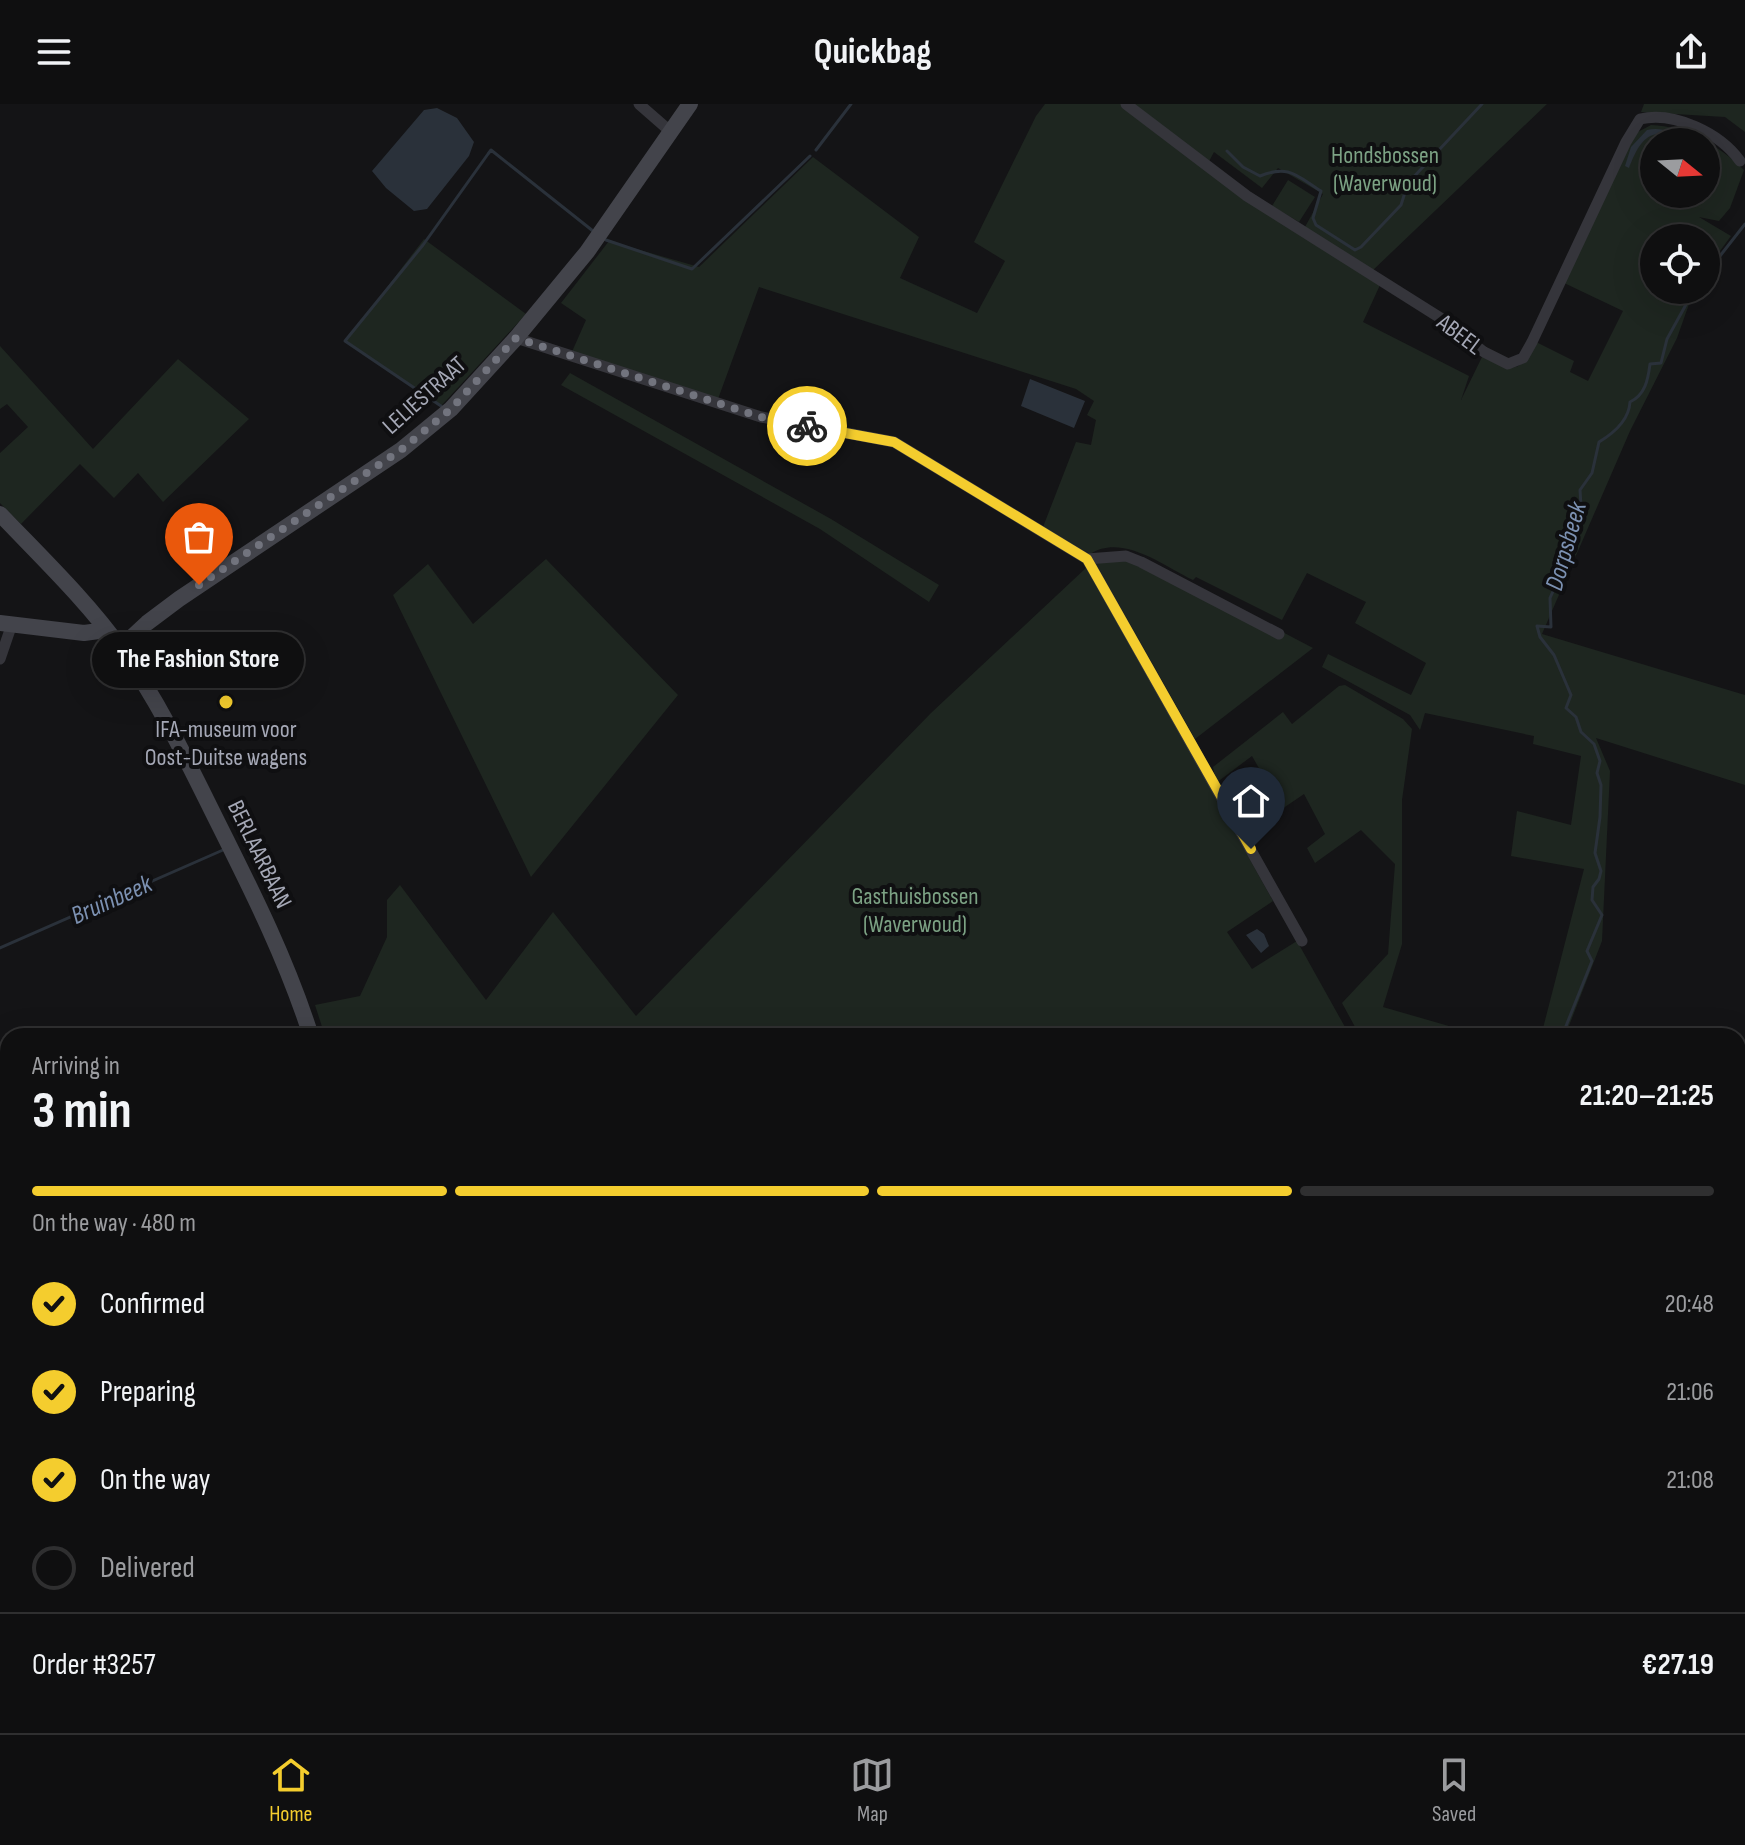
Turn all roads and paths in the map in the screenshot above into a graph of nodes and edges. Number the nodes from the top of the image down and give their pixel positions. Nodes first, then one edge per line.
1 (639, 104) edge
2 (690, 104) edge
3 (1126, 104) edge
4 (671, 132) junction
5 (1740, 161) dead end
6 (516, 338) junction
7 (0, 514) edge
8 (1087, 559) junction
9 (6, 623) edge
10 (106, 630) junction
11 (1279, 634) dead end
12 (120, 648) junction
13 (0, 659) edge
14 (1302, 941) dead end
15 (309, 1028) edge

1 - 4 street
2 - 4 street, LELIESTRAAT
3 - 5 street, ABEEL
4 - 6 street, LELIESTRAAT
6 - 8 street
6 - 12 street, LELIESTRAAT
7 - 10 street, BERLAARBAAN
8 - 11 street
8 - 14 street
9 - 10 street
9 - 13 street
10 - 12 street, BERLAARBAAN
12 - 15 street, BERLAARBAAN

